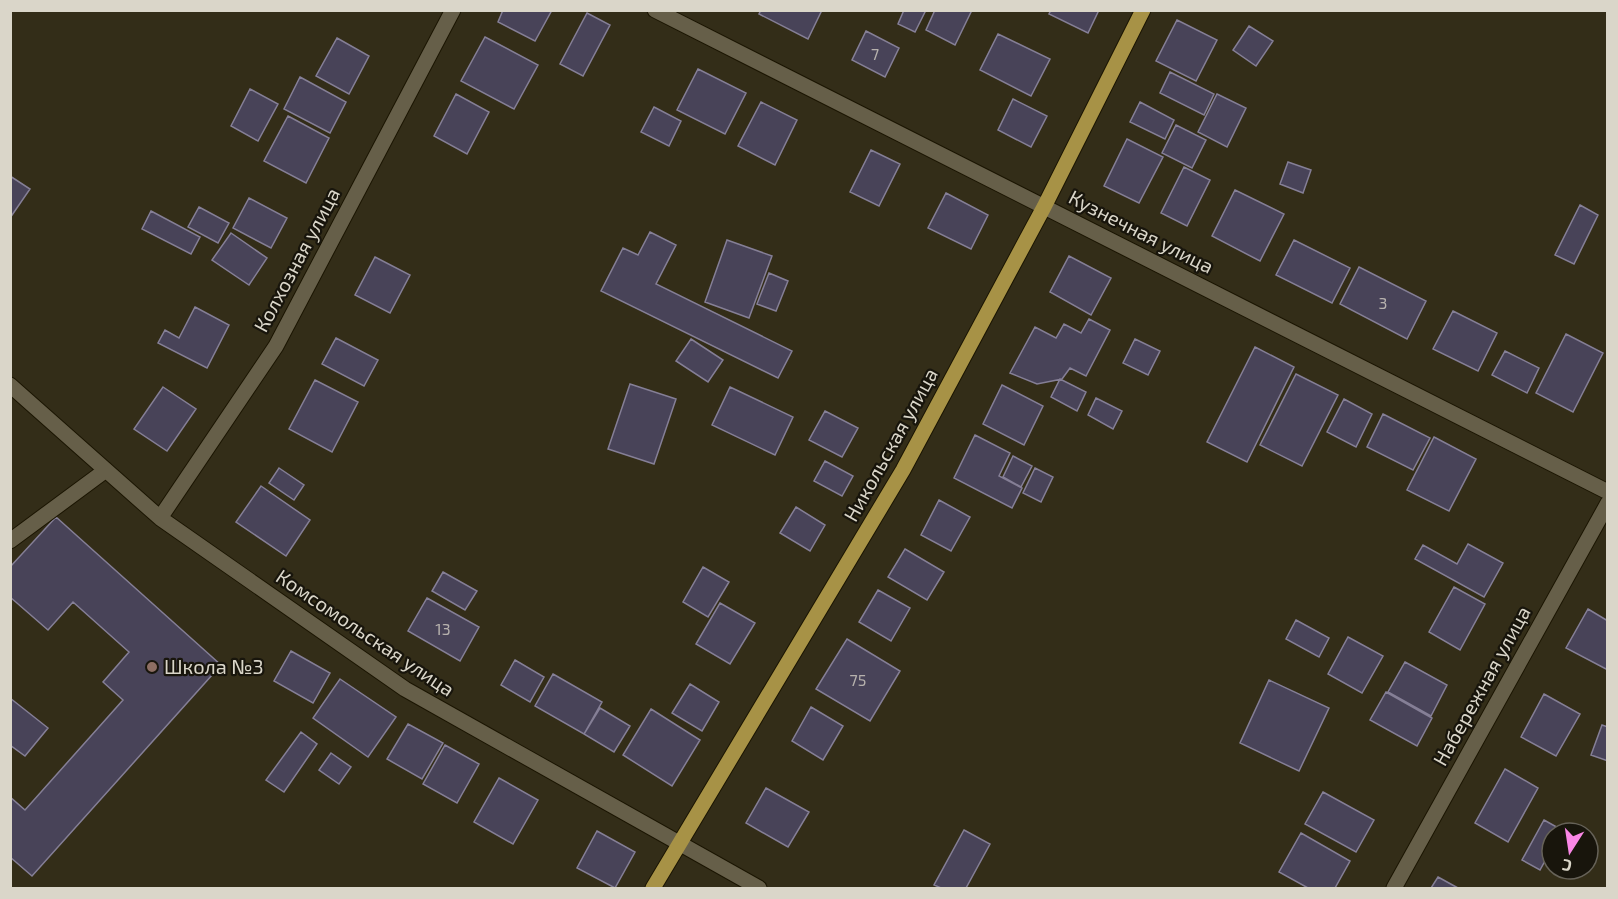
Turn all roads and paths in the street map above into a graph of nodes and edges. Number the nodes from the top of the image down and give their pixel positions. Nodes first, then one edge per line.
1 (453, 10) edge
2 (655, 10) edge
3 (1143, 10) edge
4 (1044, 207) junction
5 (10, 385) edge
6 (106, 470) junction
7 (1608, 492) edge
8 (1608, 503) edge
9 (160, 518) junction
10 (10, 542) edge
11 (680, 845) junction
12 (653, 888) edge
13 (759, 888) edge
14 (1394, 888) edge

1 - 9 street, Колхозная улица
2 - 4 street, Кузнечная улица
3 - 4 main road, Никольская улица
4 - 7 street, Кузнечная улица
4 - 11 main road, Никольская улица
5 - 6 street, Комсомольская улица
6 - 9 street, Комсомольская улица
6 - 10 street
8 - 14 street, Набережная улица
9 - 11 street, Комсомольская улица
11 - 12 main road, Никольская улица
11 - 13 street, Комсомольская улица

